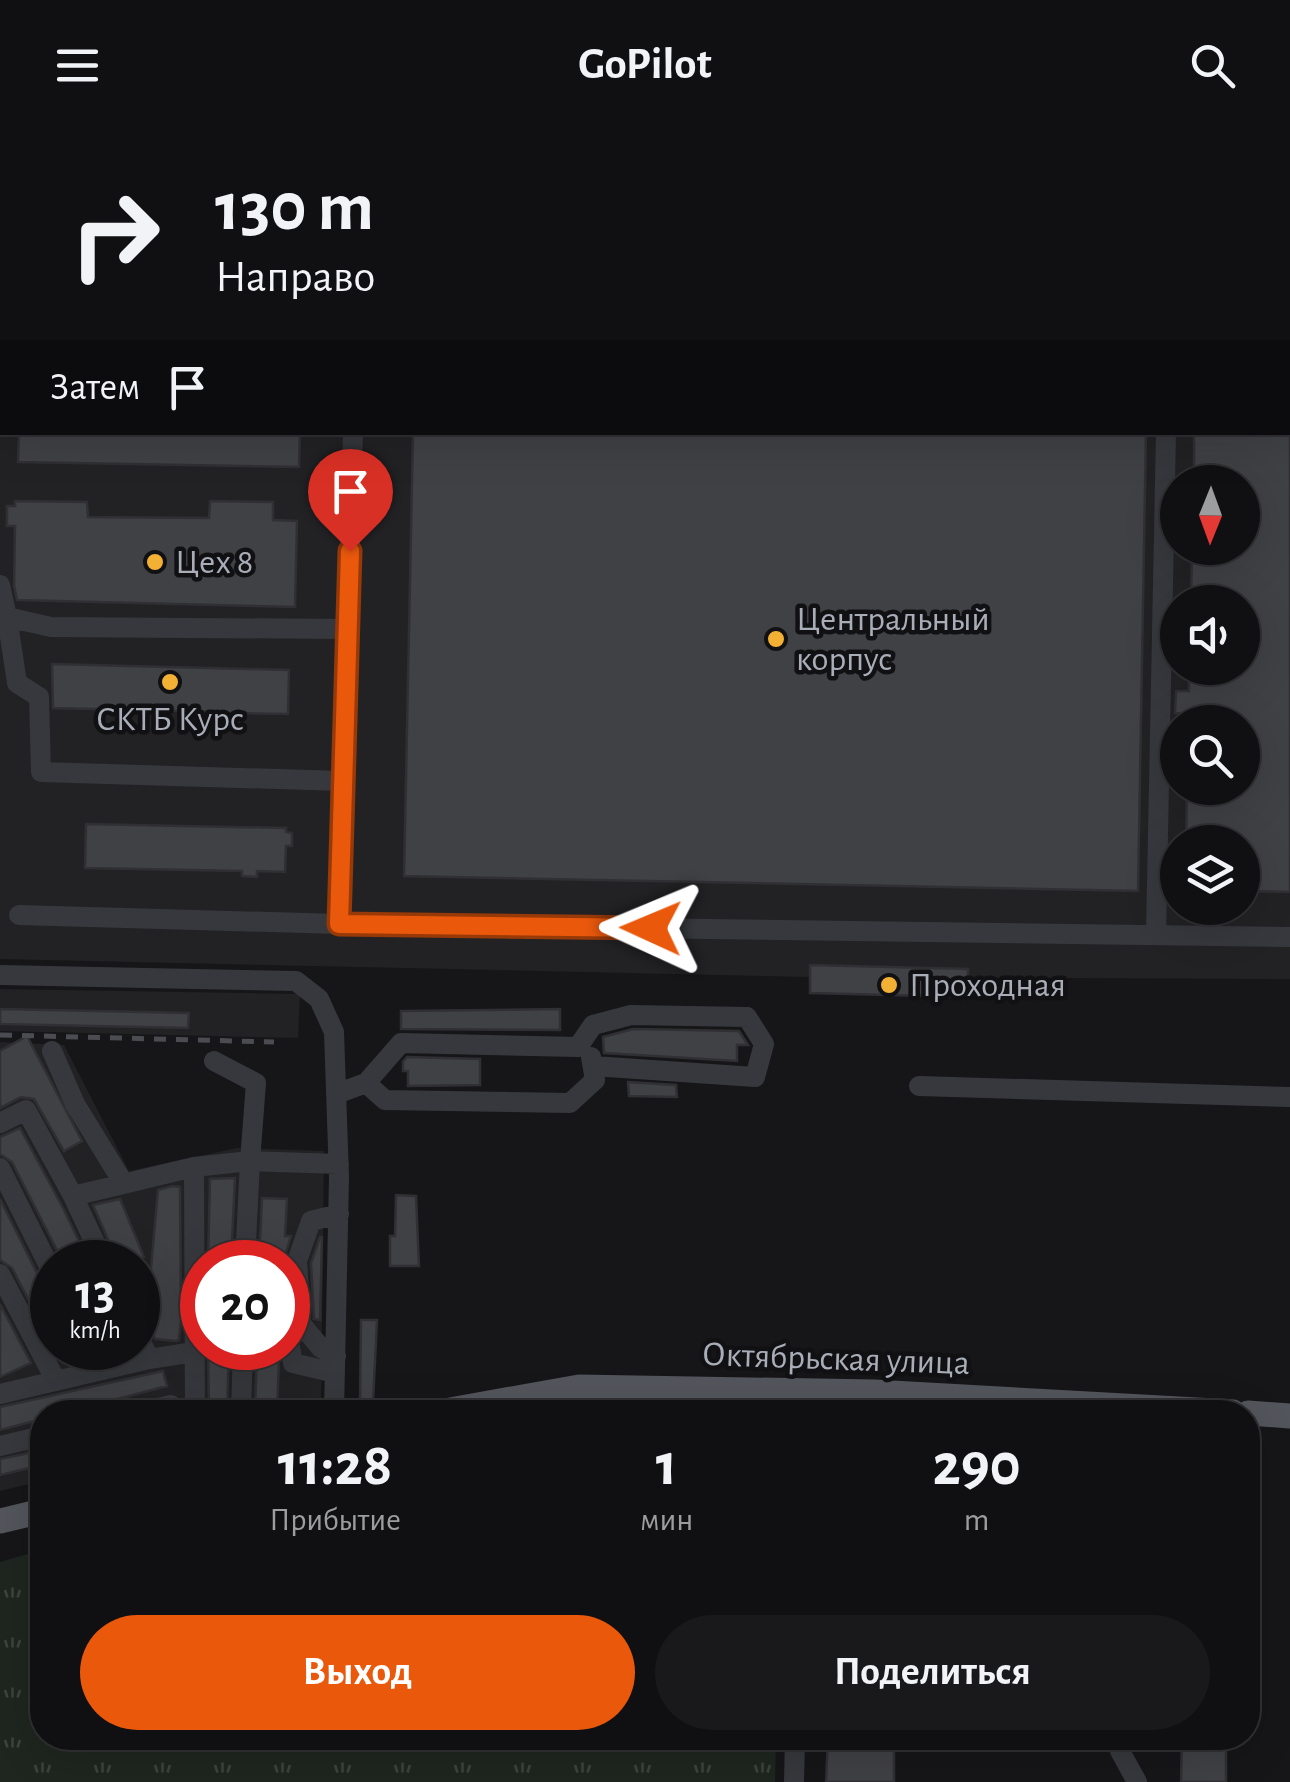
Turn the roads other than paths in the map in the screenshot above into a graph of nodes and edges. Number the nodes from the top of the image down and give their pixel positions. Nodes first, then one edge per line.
1 (354, 435) edge
2 (1166, 435) edge
3 (0, 586) edge
4 (7, 617) junction
5 (348, 630) junction
6 (343, 781) junction
7 (19, 915) dead end
8 (339, 924) junction
9 (1156, 935) junction
10 (1290, 936) edge
11 (0, 975) edge
12 (578, 1047) junction
13 (52, 1051) dead end
14 (214, 1061) dead end
15 (593, 1066) junction
16 (366, 1082) junction
17 (920, 1086) dead end
18 (336, 1094) junction
19 (1290, 1097) edge
20 (0, 1123) edge
21 (250, 1161) junction
22 (339, 1164) junction
23 (194, 1167) junction
24 (0, 1168) edge
25 (124, 1184) junction
26 (73, 1196) junction
27 (338, 1214) junction
28 (36, 1240) edge
29 (94, 1240) edge
30 (194, 1240) edge
31 (246, 1240) edge
32 (304, 1240) edge
33 (0, 1274) edge
34 (310, 1335) edge
35 (310, 1363) edge
36 (336, 1364) junction
37 (102, 1370) edge
38 (194, 1370) edge
39 (242, 1370) edge
40 (56, 1380) junction
41 (1, 1390) edge
42 (195, 1400) edge
43 (242, 1400) edge
44 (334, 1400) edge
45 (580, 1400) edge
46 (978, 1400) edge
47 (1260, 1414) edge
48 (1290, 1416) edge
49 (30, 1439) edge
50 (0, 1446) edge
51 (30, 1514) edge
52 (0, 1521) edge
53 (795, 1750) edge
54 (1120, 1750) edge
55 (794, 1782) edge
56 (1137, 1782) edge

1 - 5 street
2 - 9 street
3 - 4 street
4 - 5 street
4 - 6 street
5 - 6 street
6 - 8 street
7 - 8 street
8 - 9 street
9 - 10 street
11 - 18 street
12 - 15 street
12 - 15 street
12 - 16 street
13 - 25 street
14 - 21 street
15 - 16 street
16 - 18 street
17 - 19 street
18 - 22 street
20 - 26 street
21 - 22 street
21 - 23 street
21 - 31 street
22 - 27 street
23 - 25 street
23 - 30 street
24 - 28 street
25 - 26 street
26 - 29 street
27 - 32 street
27 - 36 street
33 - 40 street
34 - 36 street
35 - 36 street
36 - 44 street
37 - 40 street
38 - 42 street
39 - 43 street
40 - 41 street
45 - 46 main road, Октябрьская улица
47 - 48 main road
49 - 50 street
51 - 52 main road
53 - 55 street
54 - 56 street

